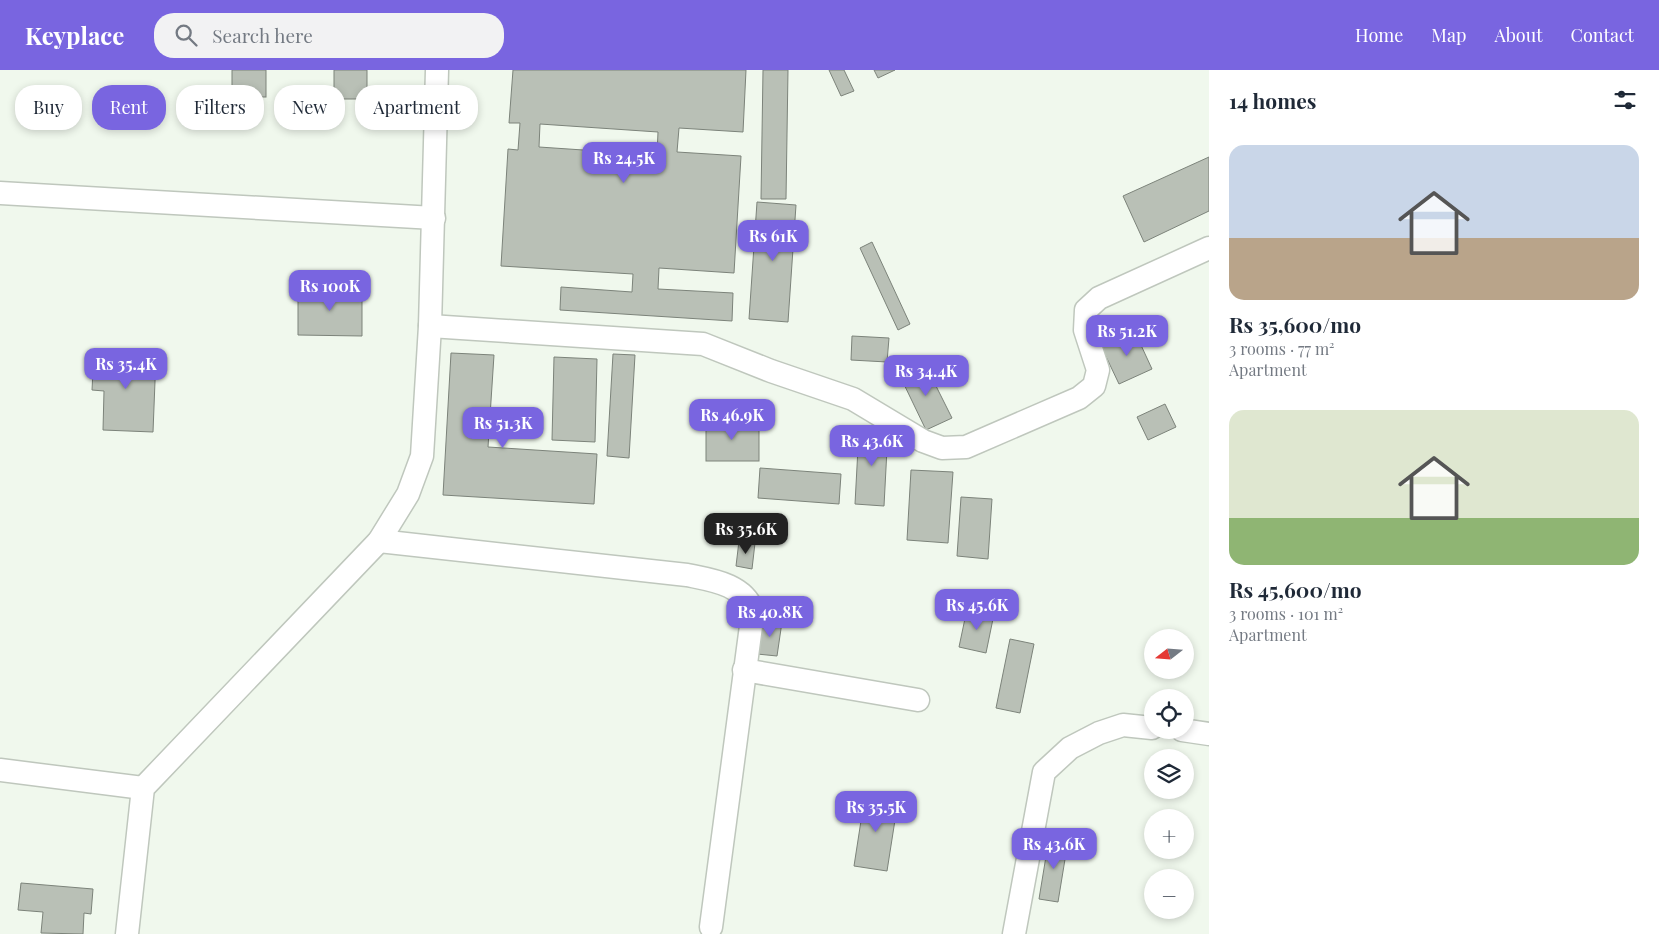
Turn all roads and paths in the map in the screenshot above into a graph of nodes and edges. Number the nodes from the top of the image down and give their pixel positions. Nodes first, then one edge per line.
1 (438, 70) edge
2 (0, 193) edge
3 (434, 218) junction
4 (1209, 248) edge
5 (430, 326) junction
6 (379, 541) junction
7 (744, 670) junction
8 (918, 700) dead end
9 (1144, 727) edge
10 (1194, 732) edge
11 (1209, 734) edge
12 (0, 770) edge
13 (143, 788) junction
14 (710, 927) dead end
15 (128, 934) edge
16 (1014, 934) edge

1 - 3 street
2 - 3 street
3 - 5 street
4 - 5 street
5 - 6 street
6 - 7 street
6 - 13 street
7 - 8 street
7 - 14 street
9 - 16 street
10 - 11 street
12 - 13 street
13 - 15 street

